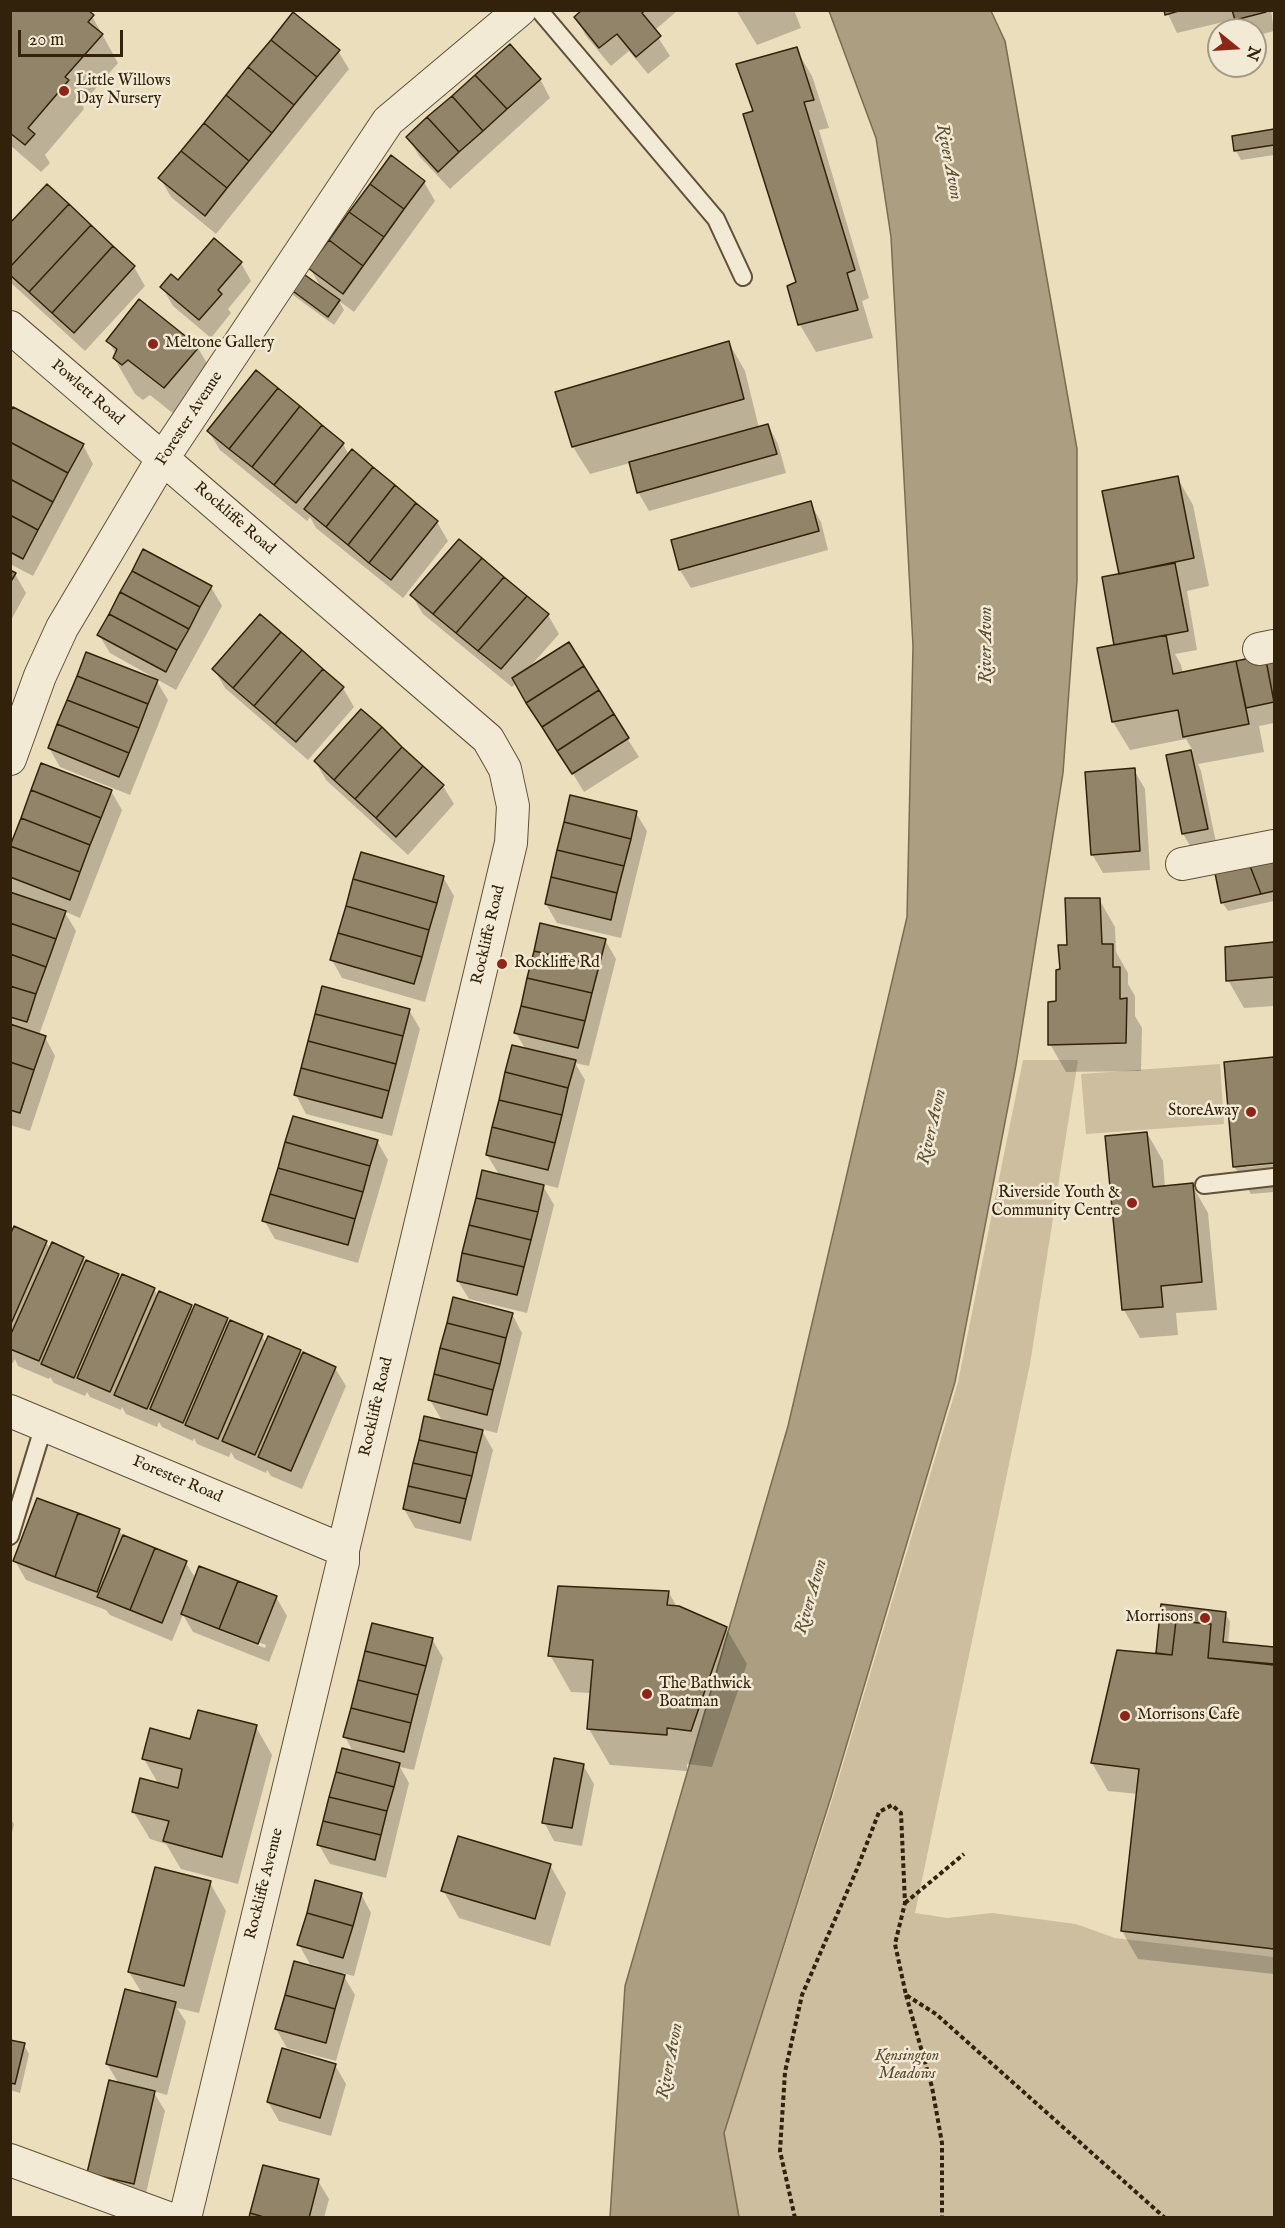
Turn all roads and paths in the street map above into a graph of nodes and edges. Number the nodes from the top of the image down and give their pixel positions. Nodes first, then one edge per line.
1 (520, 10) edge
2 (538, 10) edge
3 (743, 277) dead end
4 (10, 327) edge
5 (163, 458) junction
6 (10, 759) edge
7 (1275, 846) edge
8 (1182, 864) dead end
9 (1275, 1177) edge
10 (1204, 1185) dead end
11 (10, 1411) edge
12 (44, 1425) junction
13 (10, 1536) edge
14 (343, 1550) junction
15 (964, 1854) dead end
16 (905, 1903) junction
17 (906, 1995) junction
18 (10, 2160) edge
19 (168, 2217) edge
20 (185, 2217) edge
21 (795, 2217) edge
22 (942, 2217) edge
23 (1164, 2217) edge

1 - 5 street, Forester Avenue
2 - 3 lane
4 - 5 street, Powlett Road
5 - 6 street, Forester Avenue
5 - 14 street, Rockliffe Road
7 - 8 street
9 - 10 lane
11 - 12 street, Forester Road
12 - 13 lane
12 - 14 street, Forester Road
14 - 20 street, Rockliffe Avenue
15 - 16 path
16 - 17 path
16 - 21 path
17 - 22 path
17 - 23 path
18 - 19 street

